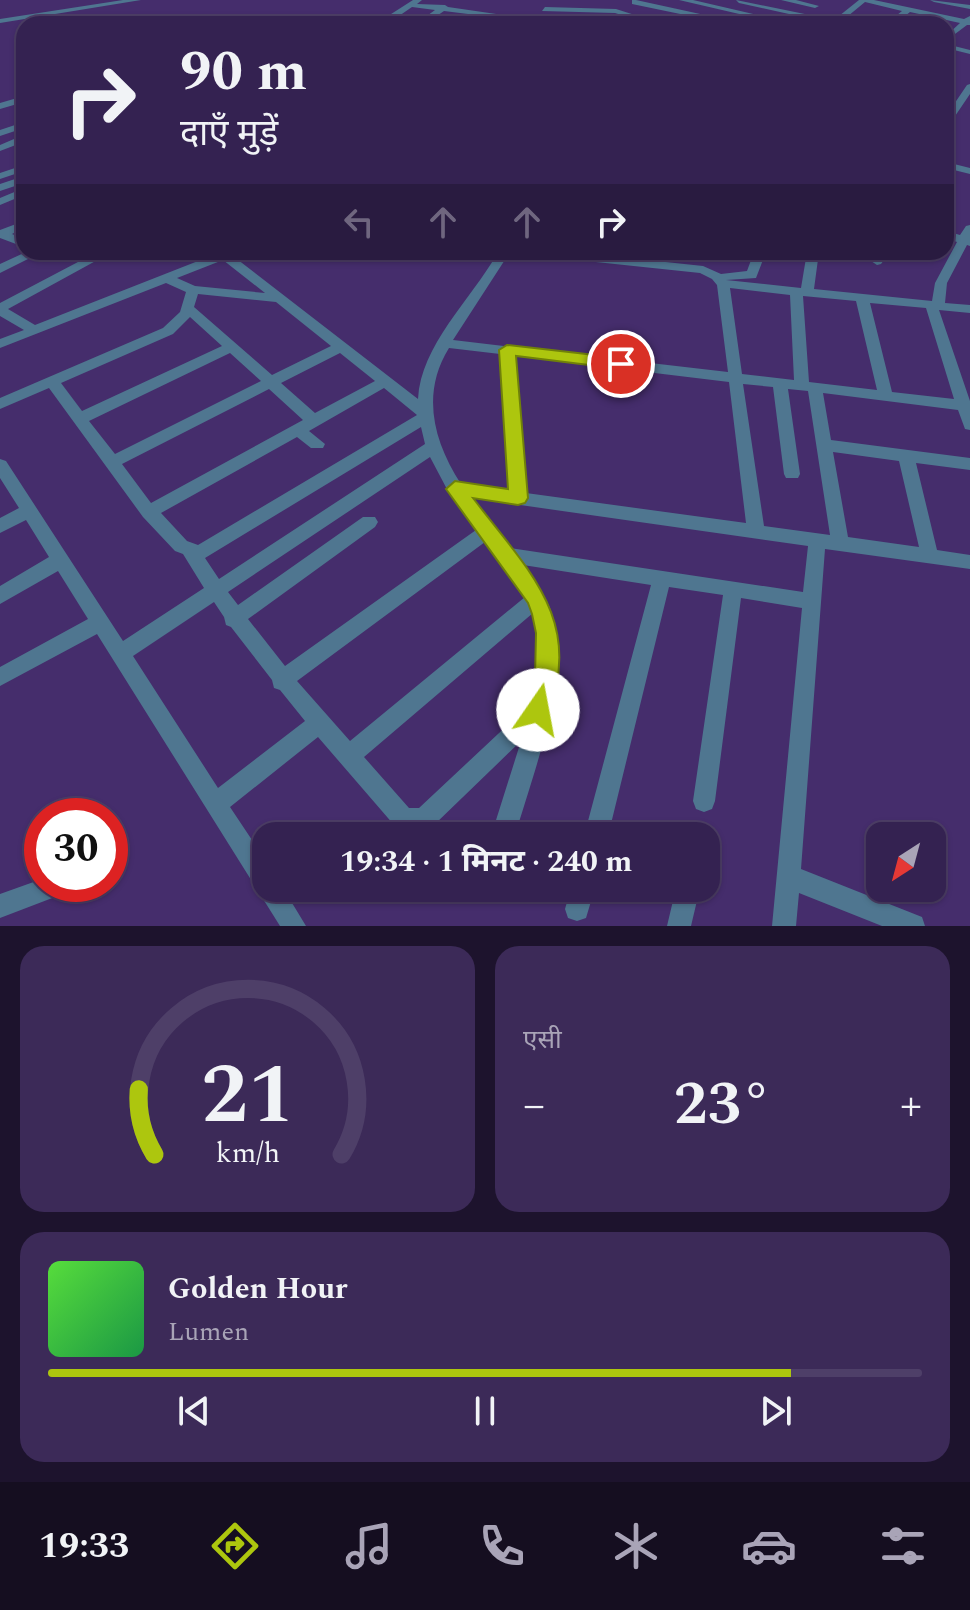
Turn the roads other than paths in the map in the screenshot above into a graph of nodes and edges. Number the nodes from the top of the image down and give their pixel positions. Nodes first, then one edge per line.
1 (137, 0) edge
2 (456, 0) edge
3 (683, 0) edge
4 (738, 0) edge
5 (785, 0) edge
6 (823, 0) edge
7 (864, 0) edge
8 (934, 0) edge
9 (635, 1) edge
10 (414, 2) edge
11 (546, 5) edge
12 (815, 6) junction
13 (970, 7) edge
14 (443, 9) junction
15 (909, 9) junction
16 (1, 10) edge
17 (727, 10) junction
18 (626, 12) junction
19 (802, 15) junction
20 (31, 16) edge
21 (394, 16) edge
22 (432, 16) edge
23 (495, 16) edge
24 (637, 16) edge
25 (689, 16) edge
26 (718, 16) edge
27 (755, 16) edge
28 (807, 16) edge
29 (847, 16) edge
30 (900, 16) edge
31 (944, 16) edge
32 (16, 18) edge
33 (11, 19) junction
34 (0, 21) edge
35 (970, 87) edge
36 (954, 116) edge
37 (16, 194) edge
38 (12, 196) junction
39 (16, 198) edge
40 (0, 202) edge
41 (968, 236) edge
42 (19, 260) edge
43 (91, 260) edge
44 (211, 260) edge
45 (236, 260) edge
46 (499, 260) edge
47 (593, 260) edge
48 (702, 260) edge
49 (757, 260) edge
50 (811, 260) edge
51 (0, 269) edge
52 (166, 278) junction
53 (716, 278) junction
54 (193, 290) junction
55 (801, 292) junction
56 (279, 298) junction
57 (862, 298) junction
58 (934, 305) junction
59 (188, 308) junction
60 (0, 309) edge
61 (970, 309) edge
62 (34, 330) junction
63 (446, 343) junction
64 (0, 344) edge
65 (232, 347) junction
66 (340, 347) junction
67 (507, 350) junction
68 (735, 377) junction
69 (386, 381) junction
70 (52, 382) junction
71 (271, 382) junction
72 (780, 383) junction
73 (808, 386) junction
74 (886, 395) junction
75 (0, 404) edge
76 (966, 406) edge
77 (424, 415) junction
78 (79, 419) junction
79 (314, 421) junction
80 (970, 425) edge
81 (297, 430) junction
82 (317, 444) dead end
83 (824, 445) junction
84 (433, 447) junction
85 (906, 455) junction
86 (113, 462) junction
87 (970, 464) edge
88 (0, 465) edge
89 (792, 474) dead end
90 (455, 489) junction
91 (518, 498) junction
92 (29, 511) junction
93 (149, 512) junction
94 (369, 522) dead end
95 (0, 526) edge
96 (487, 531) junction
97 (756, 532) junction
98 (817, 541) junction
99 (840, 544) junction
100 (190, 551) junction
101 (506, 555) junction
102 (930, 557) junction
103 (60, 560) junction
104 (970, 562) edge
105 (662, 579) junction
106 (733, 589) junction
107 (215, 590) junction
108 (0, 596) edge
109 (537, 598) junction
110 (812, 601) junction
111 (233, 619) junction
112 (100, 622) junction
113 (120, 654) junction
114 (0, 677) edge
115 (281, 681) junction
116 (538, 710) junction
117 (319, 723) junction
118 (348, 756) junction
119 (704, 801) dead end
120 (216, 804) junction
121 (507, 822) edge
122 (600, 822) edge
123 (252, 861) edge
124 (790, 877) junction
125 (24, 898) edge
126 (278, 902) edge
127 (685, 902) edge
128 (2, 907) edge
129 (294, 926) edge
130 (679, 926) edge
131 (784, 926) edge
132 (913, 926) edge

1 - 20 street
2 - 14 street
3 - 17 street
4 - 17 street
4 - 19 street
5 - 12 street
6 - 12 street
7 - 15 street
7 - 29 street
8 - 13 street
9 - 18 street
9 - 25 street
10 - 14 street
10 - 21 street
11 - 18 street
12 - 19 street
14 - 22 street
14 - 23 street
15 - 30 street
15 - 31 street
16 - 33 street
17 - 26 street
17 - 27 street
18 - 24 street
19 - 28 street
32 - 33 street
33 - 34 street
35 - 36 street
37 - 38 street
38 - 39 street
38 - 40 street
41 - 58 street
42 - 51 street
43 - 60 street
44 - 52 street
45 - 56 street
46 - 63 street
47 - 53 street
48 - 53 street
49 - 53 street
50 - 55 street
52 - 54 street
52 - 62 street
53 - 55 street
53 - 68 street
54 - 56 street
54 - 59 street
55 - 57 street
55 - 73 street
56 - 66 street
57 - 58 street
57 - 74 street
58 - 61 street
58 - 76 street
59 - 65 street
59 - 70 street
60 - 62 street
62 - 64 street
63 - 67 street
63 - 77 street
65 - 71 street
65 - 78 street
66 - 69 street
66 - 71 street
67 - 68 street
67 - 91 street
68 - 72 street
68 - 97 street
69 - 77 street
69 - 79 street
70 - 75 street
70 - 78 street
71 - 79 street
71 - 86 street
72 - 73 street
72 - 89 street
73 - 74 street
73 - 83 street
74 - 76 street
76 - 80 street
77 - 84 street
77 - 100 street
78 - 86 street
79 - 81 street
81 - 82 street
81 - 93 street
83 - 85 street
83 - 99 street
84 - 90 street
84 - 107 street
85 - 87 street
85 - 102 street
86 - 93 street
88 - 92 street
90 - 91 street
90 - 96 street
91 - 97 street
92 - 95 street
92 - 103 street
93 - 100 street
94 - 111 street
96 - 101 street
96 - 115 street
97 - 98 street
98 - 99 street
98 - 110 street
99 - 102 street
100 - 107 street
101 - 105 street
101 - 109 street
102 - 104 street
103 - 108 street
103 - 112 street
105 - 106 street
105 - 122 street
106 - 110 street
106 - 119 street
107 - 111 street
107 - 113 street
109 - 116 street
109 - 118 street
110 - 124 street
111 - 115 street
112 - 113 street
112 - 114 street
113 - 120 street
115 - 117 street
116 - 118 street
116 - 121 street
117 - 118 street
117 - 120 street
120 - 123 street
124 - 131 street
124 - 132 street
125 - 128 street
126 - 129 street
127 - 130 street

